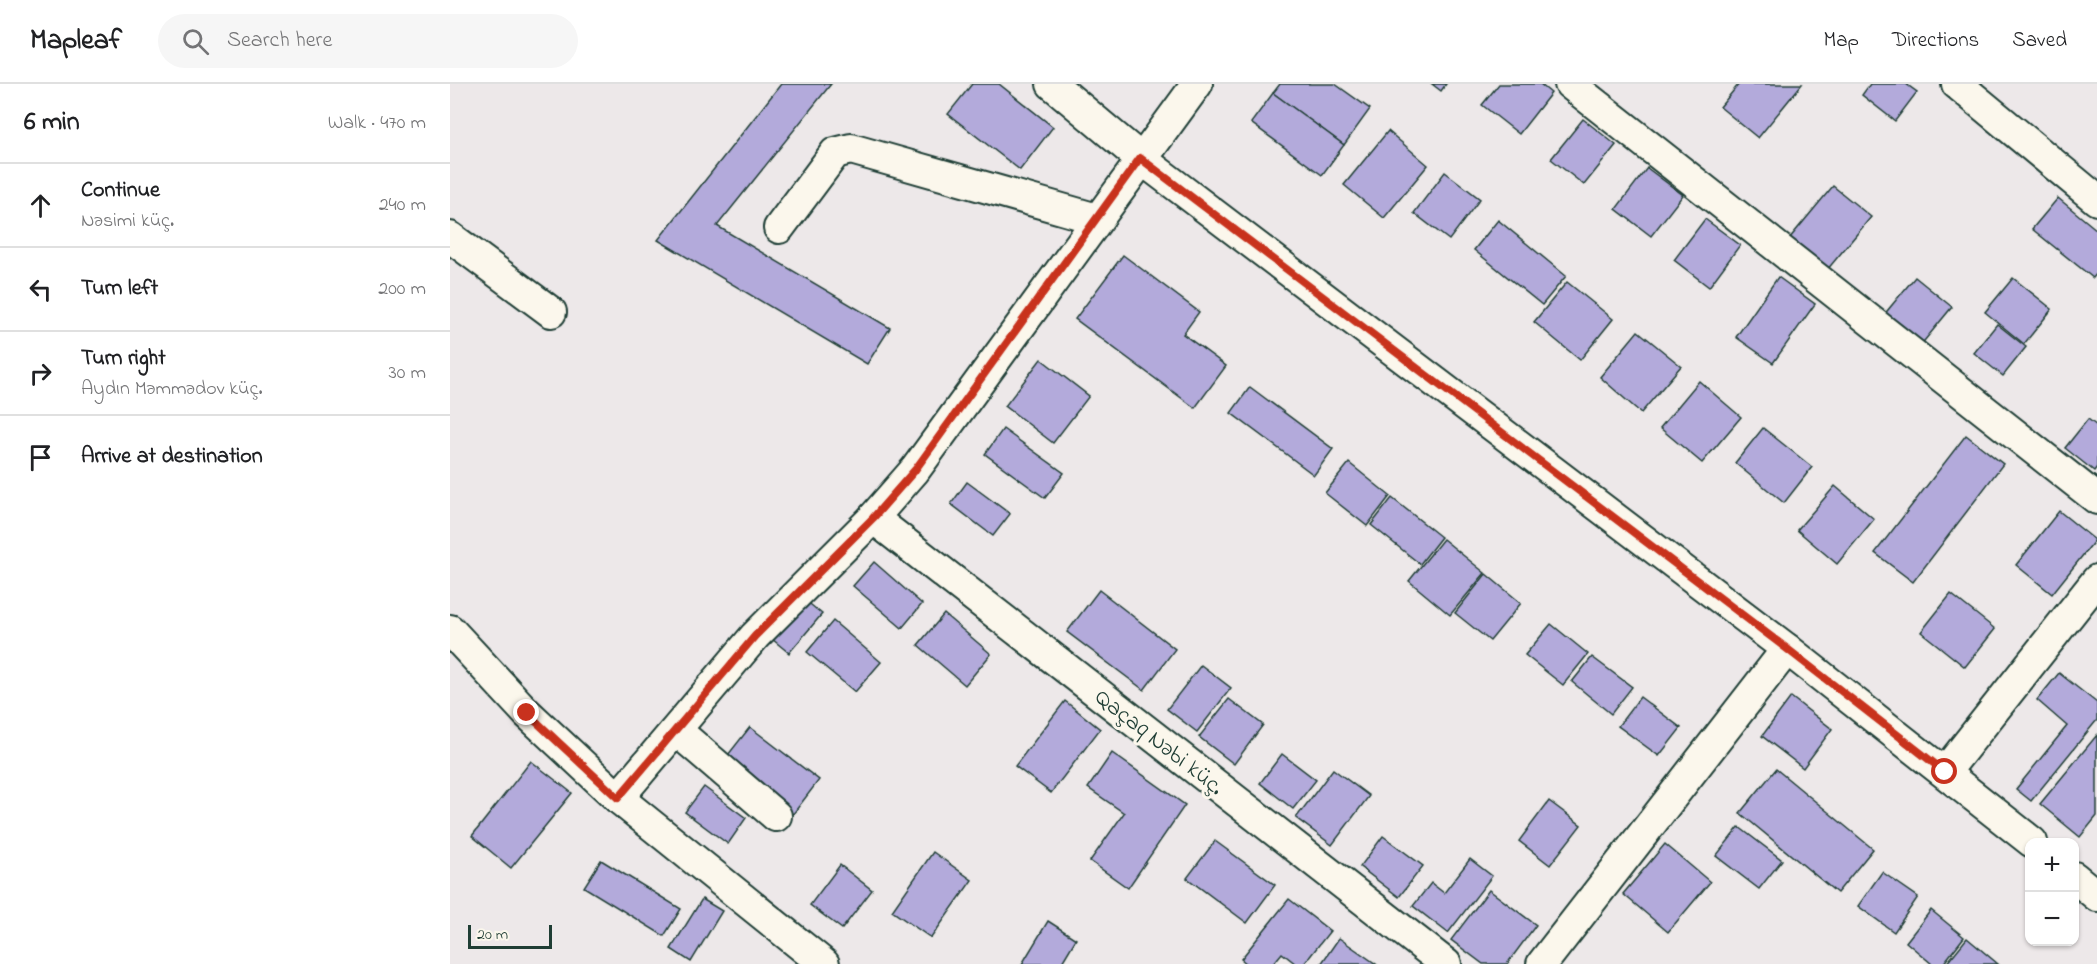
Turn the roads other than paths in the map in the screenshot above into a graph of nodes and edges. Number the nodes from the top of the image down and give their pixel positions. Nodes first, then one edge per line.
1 (1052, 84) edge
2 (1197, 84) edge
3 (1570, 84) edge
4 (1957, 84) edge
5 (1140, 158) junction
6 (2097, 200) edge
7 (1098, 219) junction
8 (779, 228) dead end
9 (450, 237) edge
10 (551, 312) dead end
11 (2097, 500) edge
12 (873, 518) junction
13 (2097, 580) edge
14 (450, 630) edge
15 (1786, 648) junction
16 (677, 731) junction
17 (1945, 772) junction
18 (618, 798) junction
19 (776, 816) dead end
20 (2026, 838) edge
21 (2079, 882) edge
22 (2097, 896) edge
23 (824, 964) edge
24 (1446, 964) edge
25 (1542, 964) edge

1 - 5 street
2 - 5 street
3 - 11 street
4 - 6 street
5 - 7 street
5 - 15 street
7 - 8 street
7 - 12 street
9 - 10 street
12 - 16 street
12 - 24 street, Qaçaq Nəbi küç.
13 - 17 street
14 - 18 street
15 - 17 street
15 - 25 street
16 - 18 street
16 - 19 street
17 - 20 street
18 - 23 street
21 - 22 street

